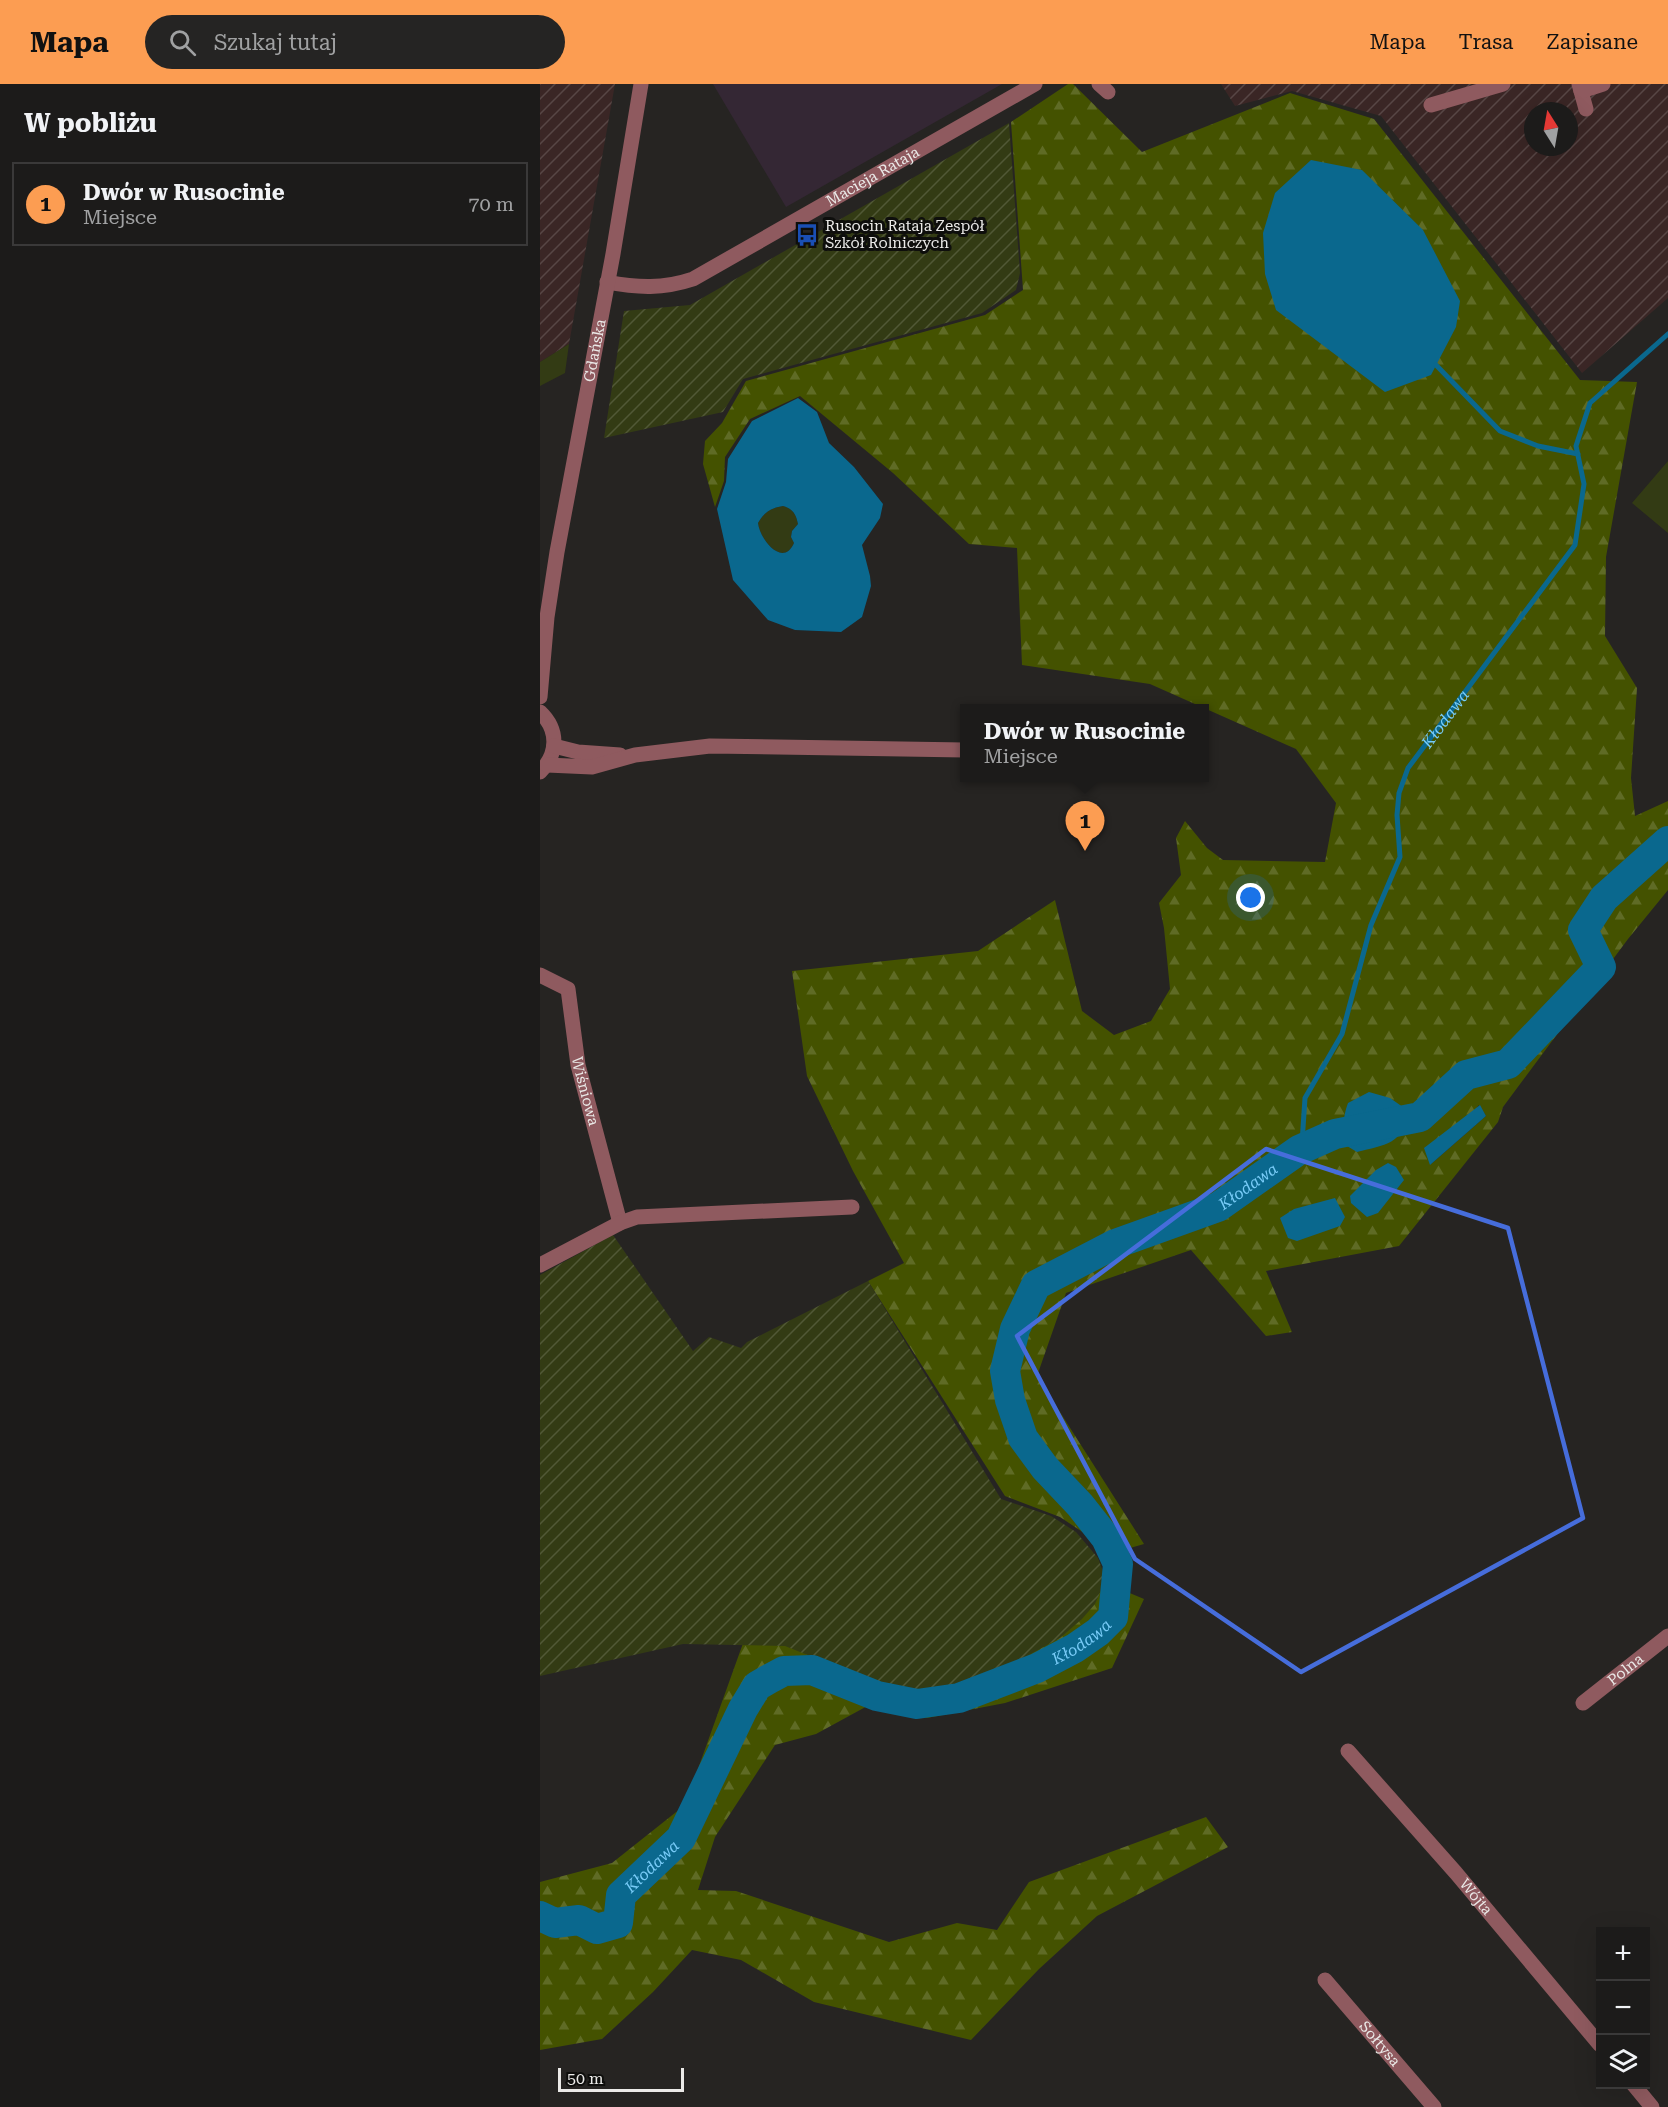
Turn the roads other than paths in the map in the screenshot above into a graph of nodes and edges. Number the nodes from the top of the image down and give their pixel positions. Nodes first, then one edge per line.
1 (641, 84) edge
2 (1035, 84) edge
3 (1503, 84) edge
4 (1603, 84) edge
5 (1580, 87) edge
6 (1431, 105) dead end
7 (1586, 109) dead end
8 (608, 282) junction
9 (547, 617) junction
10 (540, 638) edge
11 (540, 697) edge
12 (540, 712) edge
13 (554, 746) junction
14 (960, 750) edge
15 (635, 755) junction
16 (544, 769) edge
17 (540, 975) edge
18 (852, 1207) dead end
19 (620, 1222) junction
20 (540, 1265) edge
21 (1668, 1636) edge
22 (1583, 1703) dead end
23 (1348, 1751) dead end
24 (1325, 1980) dead end
25 (1596, 2040) edge
26 (1636, 2089) edge
27 (1434, 2107) edge
28 (1652, 2107) edge

1 - 8 street, Gdańska
2 - 8 street, Macieja Rataja
3 - 6 street
4 - 5 street
5 - 7 street
8 - 9 street, Gdańska
9 - 10 street, Gdańska
9 - 11 street, Gdańska
12 - 13 street
13 - 15 street
13 - 16 street
14 - 15 street
15 - 16 street
17 - 19 street, Wiśniowa
18 - 19 street
19 - 20 street
21 - 22 street, Polna
23 - 25 street, Wójta
24 - 27 street, Sołtysa
26 - 28 street

